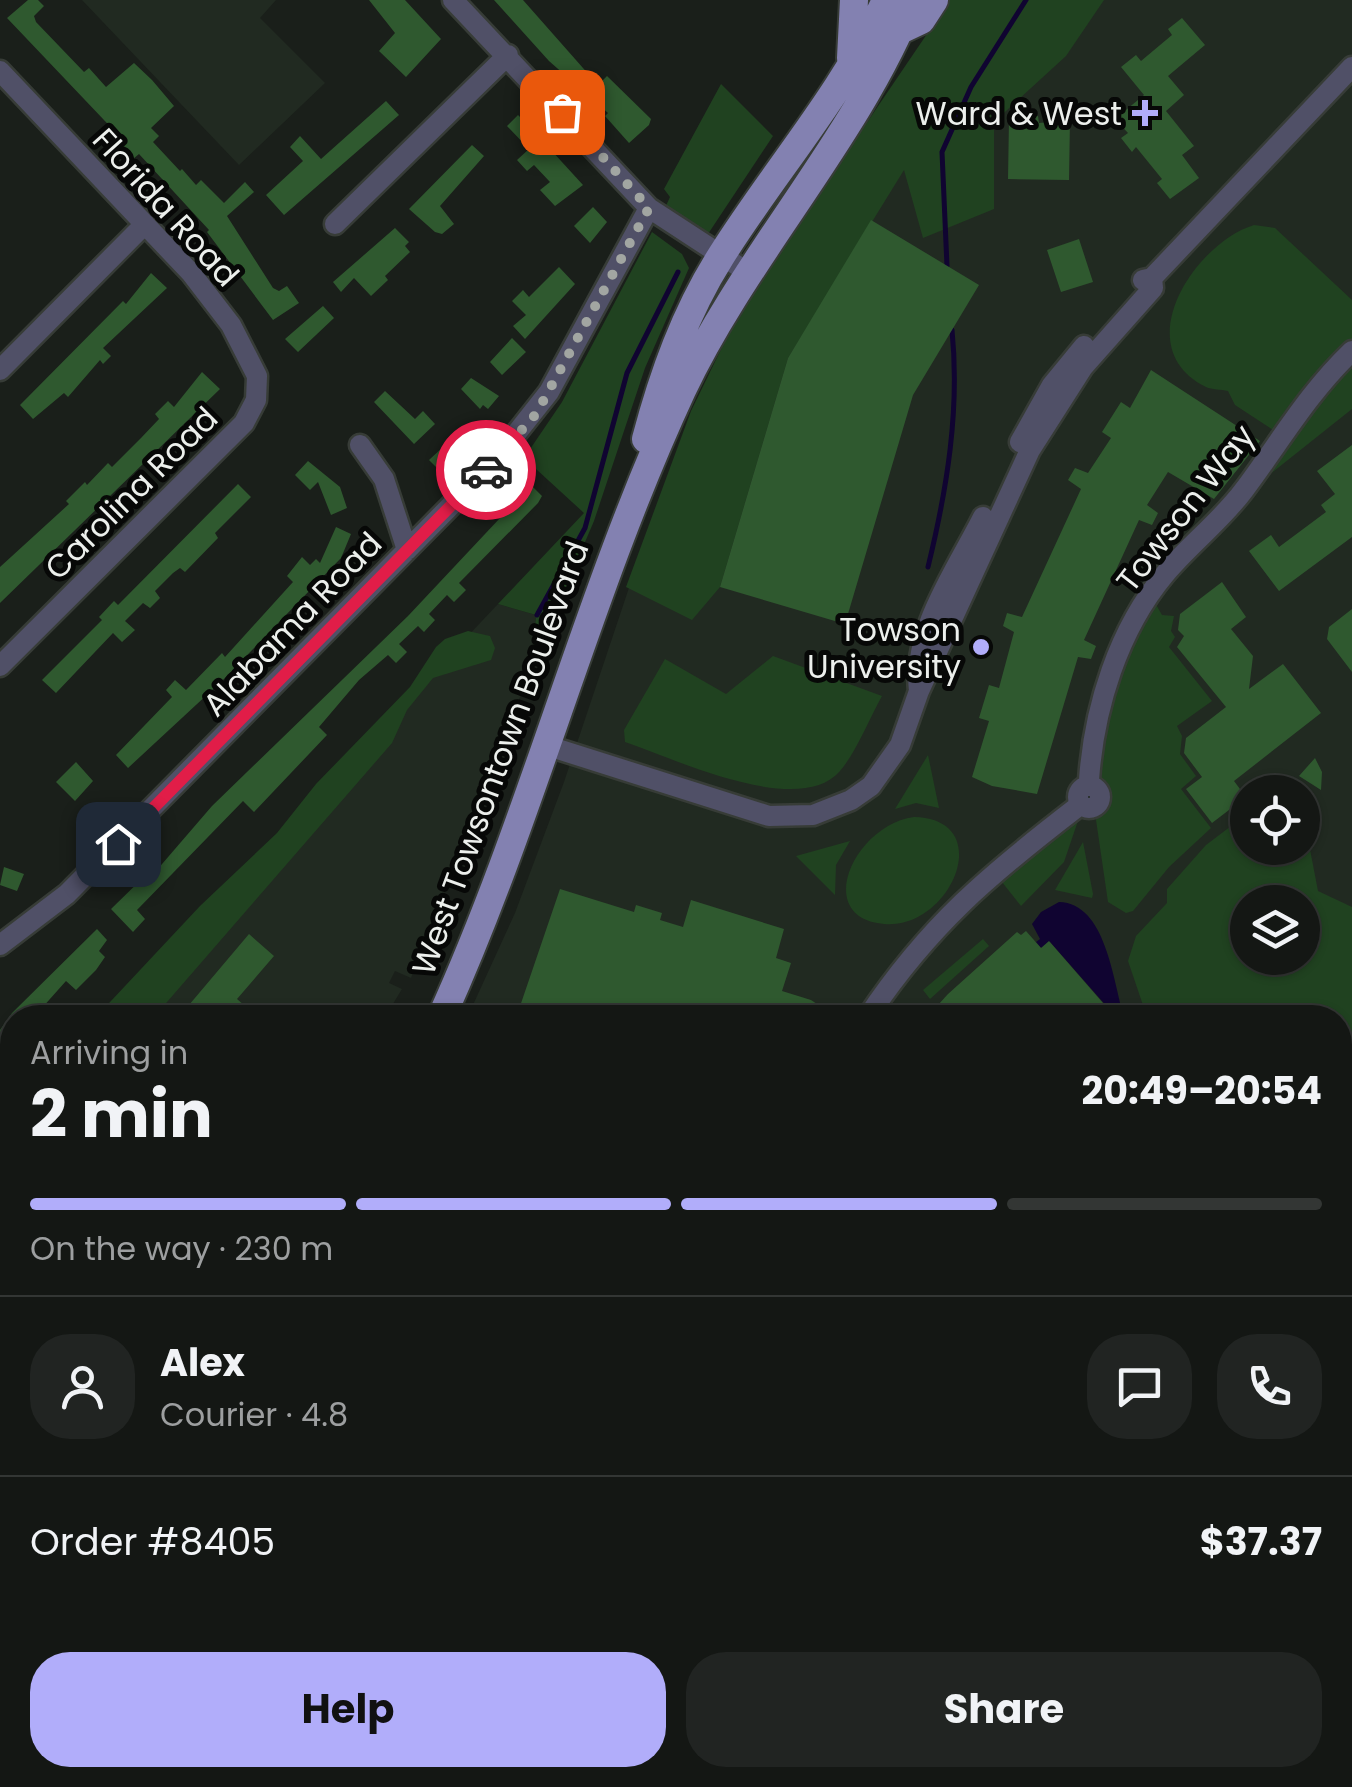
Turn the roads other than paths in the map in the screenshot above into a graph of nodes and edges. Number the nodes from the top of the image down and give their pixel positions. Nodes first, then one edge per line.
1 (454, 0) edge
2 (854, 0) edge
3 (886, 0) edge
4 (912, 0) edge
5 (934, 0) edge
6 (900, 29) junction
7 (508, 55) junction
8 (1352, 67) edge
9 (850, 70) junction
10 (0, 71) edge
11 (649, 208) junction
12 (146, 224) junction
13 (335, 224) dead end
14 (721, 256) junction
15 (747, 272) junction
16 (1352, 351) edge
17 (0, 370) edge
18 (256, 400) joint
19 (360, 446) dead end
20 (624, 523) junction
21 (406, 550) junction
22 (0, 666) edge
23 (544, 744) junction
24 (1093, 784) dead end
25 (1076, 808) dead end
26 (7, 941) edge
27 (0, 955) edge
28 (446, 1005) edge
29 (875, 1005) edge

1 - 7 street
2 - 9 main road
3 - 9 main road, West Towsontown Boulevard
4 - 6 main road, West Towsontown Boulevard
5 - 6 main road
6 - 15 main road, West Towsontown Boulevard
7 - 11 street
7 - 13 street
8 - 23 street
9 - 14 main road, West Towsontown Boulevard
10 - 12 street, Florida Road
11 - 14 street
11 - 21 street, Alabama Road
12 - 17 street
12 - 18 street, Florida Road
14 - 15 street
14 - 20 main road, West Towsontown Boulevard
15 - 20 main road, West Towsontown Boulevard
16 - 24 street, Towson Way
18 - 22 street, Carolina Road
19 - 21 street
20 - 23 main road, West Towsontown Boulevard
21 - 26 street, Alabama Road
23 - 28 main road, West Towsontown Boulevard
25 - 29 street
26 - 27 street, Alabama Road

